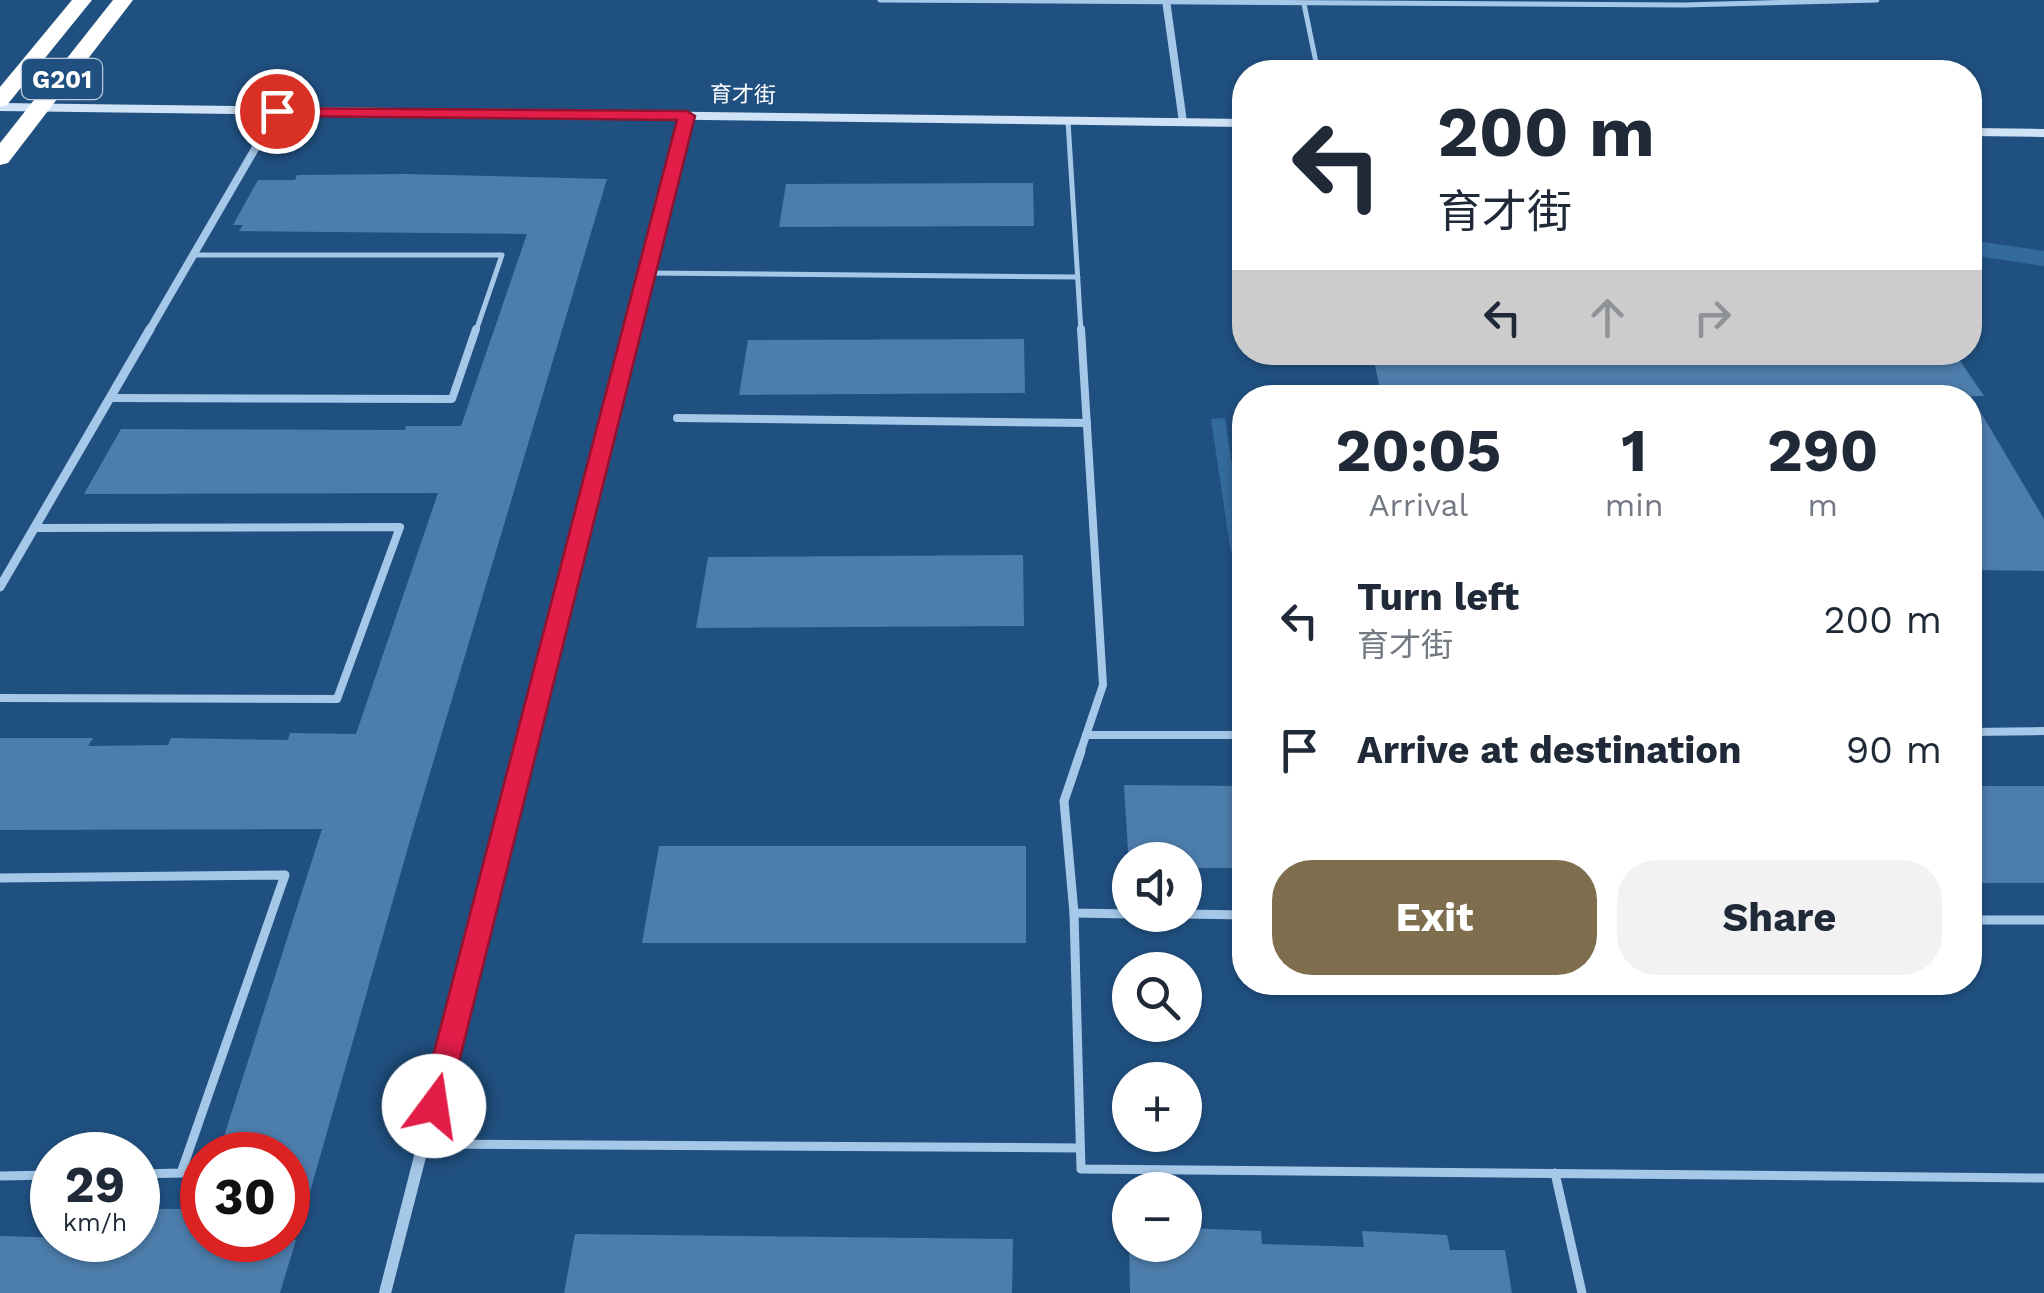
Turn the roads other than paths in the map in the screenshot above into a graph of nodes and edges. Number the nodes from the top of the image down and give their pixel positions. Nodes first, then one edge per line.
1 (82, 0) edge
2 (123, 0) edge
3 (880, 0) edge
4 (1877, 0) edge
5 (1166, 2) edge
6 (1682, 2) edge
7 (1304, 4) junction
8 (1316, 60) edge
9 (0, 104) edge
10 (39, 108) junction
11 (277, 111) junction
12 (687, 116) junction
13 (1068, 121) junction
14 (1183, 122) junction
15 (1232, 123) edge
16 (1982, 132) edge
17 (2044, 133) edge
18 (0, 158) edge
19 (193, 255) junction
20 (646, 273) junction
21 (1078, 277) junction
22 (110, 398) junction
23 (676, 418) dead end
24 (1087, 423) junction
25 (34, 528) junction
26 (0, 587) edge
27 (0, 698) edge
28 (2044, 731) edge
29 (1982, 732) edge
30 (1086, 735) junction
31 (1232, 735) edge
32 (0, 878) edge
33 (1074, 913) junction
34 (1112, 914) edge
35 (1202, 914) edge
36 (1232, 914) edge
37 (1982, 920) edge
38 (2044, 920) edge
39 (424, 1144) junction
40 (1080, 1148) junction
41 (160, 1173) edge
42 (1555, 1174) junction
43 (30, 1175) edge
44 (0, 1176) edge
45 (2044, 1178) edge
46 (385, 1293) edge
47 (1582, 1293) edge

1 - 9 highway, G201
2 - 10 highway, G201
3 - 5 lane
4 - 6 lane
5 - 7 lane
5 - 14 street
6 - 7 lane
7 - 8 lane
9 - 10 street, 育才街
10 - 11 street, 育才街
10 - 18 highway, G201
11 - 12 street, 育才街
11 - 19 street
12 - 13 street, 育才街
12 - 20 street
13 - 14 street, 育才街
13 - 21 lane
14 - 15 street, 育才街
16 - 17 street
19 - 22 street
19 - 22 lane
20 - 21 lane
20 - 39 street
21 - 24 lane
22 - 25 street
23 - 24 lane
24 - 30 lane
25 - 26 street
25 - 27 lane
28 - 29 lane
30 - 31 lane
30 - 33 lane
32 - 41 lane
33 - 34 lane
33 - 40 lane
35 - 36 lane
37 - 38 lane
39 - 40 lane
39 - 46 street
40 - 42 lane
42 - 45 lane
42 - 47 lane
43 - 44 lane

